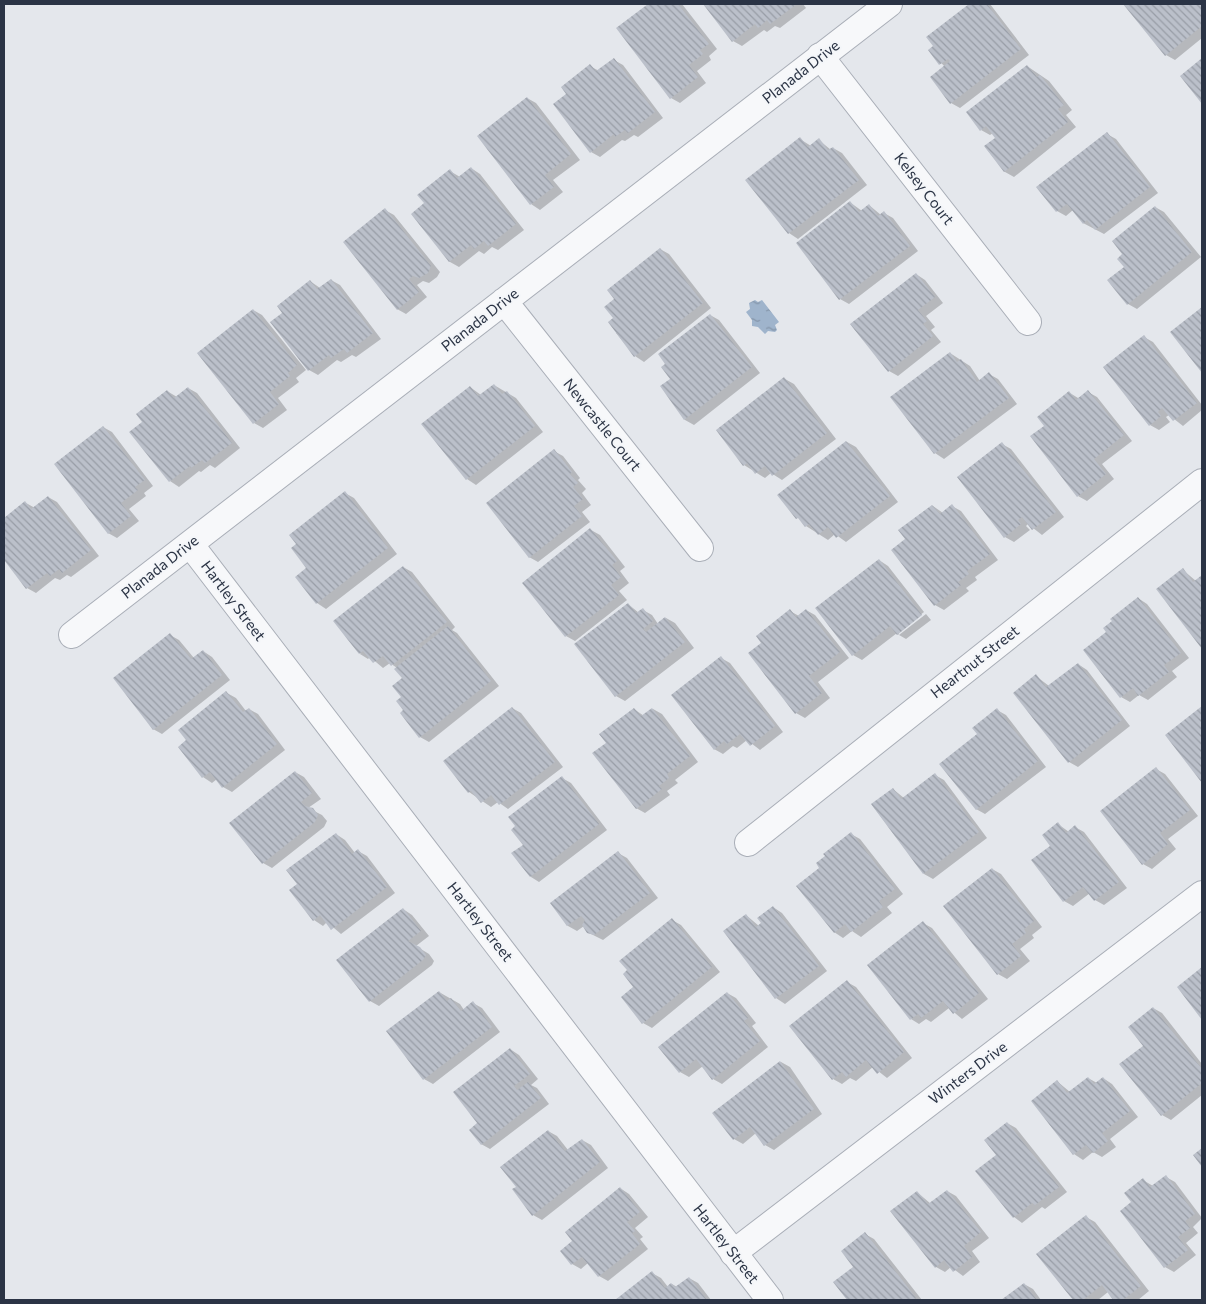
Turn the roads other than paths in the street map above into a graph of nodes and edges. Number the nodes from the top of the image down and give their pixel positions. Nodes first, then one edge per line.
1 (889, 4) edge
2 (820, 56) junction
3 (504, 301) junction
4 (1028, 322) dead end
5 (1202, 482) edge
6 (190, 544) junction
7 (700, 548) dead end
8 (72, 635) dead end
9 (748, 843) dead end
10 (1202, 894) edge
11 (733, 1252) junction
12 (770, 1300) edge

1 - 2 street, Planada Drive
2 - 3 street, Planada Drive
2 - 4 street, Kelsey Court
3 - 6 street, Planada Drive
3 - 7 street, Newcastle Court
5 - 9 street, Heartnut Street
6 - 8 street, Planada Drive
6 - 11 street, Hartley Street
10 - 11 street, Winters Drive
11 - 12 street, Hartley Street

